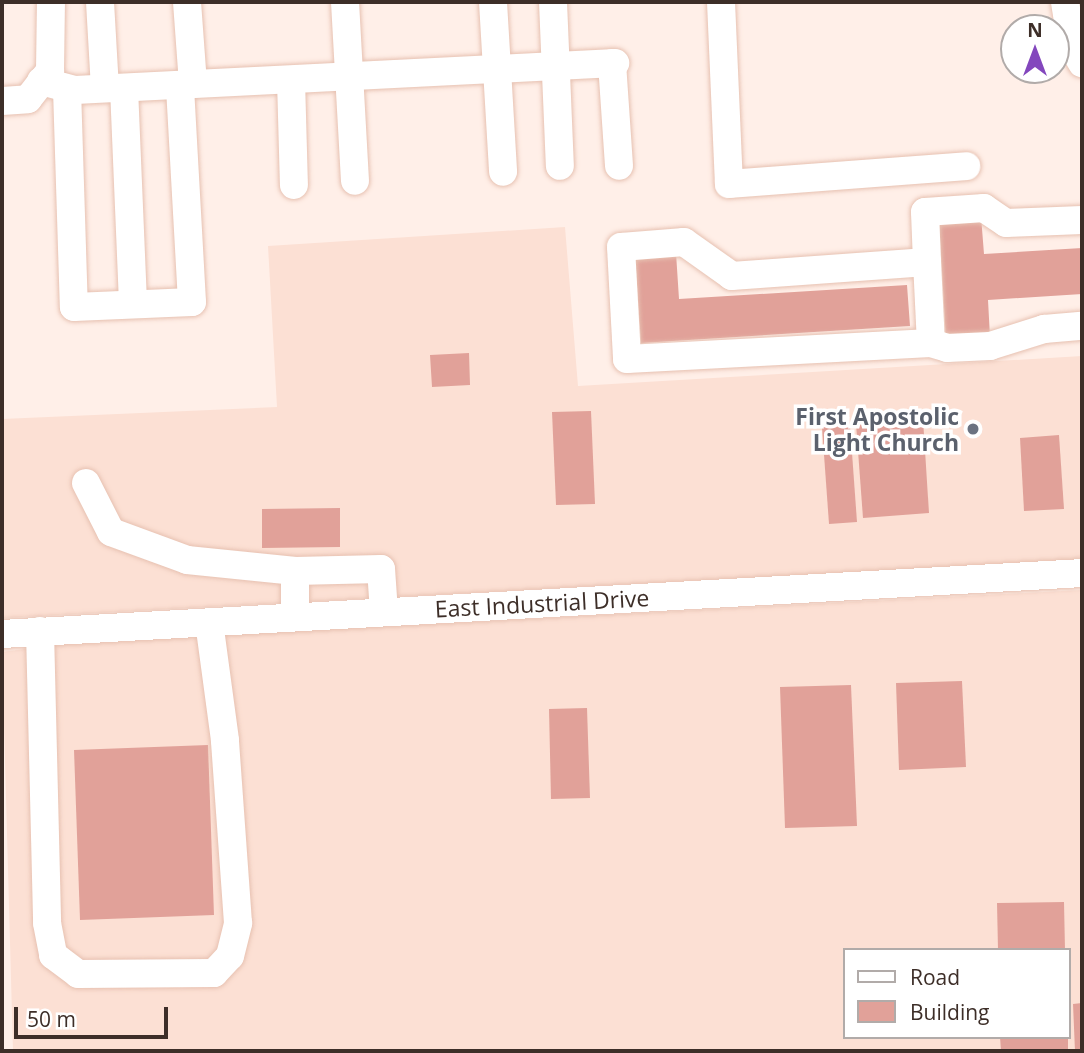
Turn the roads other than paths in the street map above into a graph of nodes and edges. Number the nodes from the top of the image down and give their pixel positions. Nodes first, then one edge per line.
1 (51, 2) edge
2 (100, 2) edge
3 (187, 2) edge
4 (345, 2) edge
5 (493, 2) edge
6 (553, 2) edge
7 (721, 2) edge
8 (1065, 2) edge
9 (1082, 63) edge
10 (557, 66) junction
11 (496, 69) junction
12 (350, 76) junction
13 (290, 80) junction
14 (54, 85) junction
15 (186, 85) junction
16 (114, 88) junction
17 (2, 102) edge
18 (560, 166) dead end
19 (619, 166) dead end
20 (966, 166) dead end
21 (503, 172) dead end
22 (355, 181) dead end
23 (294, 184) dead end
24 (1082, 220) edge
25 (927, 262) junction
26 (133, 304) junction
27 (1082, 326) edge
28 (931, 343) junction
29 (86, 483) dead end
30 (295, 571) junction
31 (1082, 573) edge
32 (384, 612) junction
33 (295, 617) junction
34 (209, 622) junction
35 (40, 631) junction
36 (2, 634) edge

1 - 14 street
2 - 16 street
3 - 15 street
4 - 12 street
5 - 11 street
6 - 10 street
7 - 20 street
8 - 9 street
10 - 11 street
10 - 18 street
10 - 19 street
11 - 12 street
11 - 21 street
12 - 13 street
12 - 22 street
13 - 15 street
13 - 23 street
14 - 16 street
14 - 17 street
14 - 26 street
15 - 16 street
15 - 26 street
16 - 26 street
24 - 25 street
25 - 28 street
25 - 28 street
27 - 28 street
29 - 30 street
30 - 32 street
30 - 33 street
31 - 32 street, East Industrial Drive
32 - 33 street, East Industrial Drive
33 - 34 street, East Industrial Drive
34 - 35 street, East Industrial Drive
34 - 35 street
35 - 36 street, East Industrial Drive

